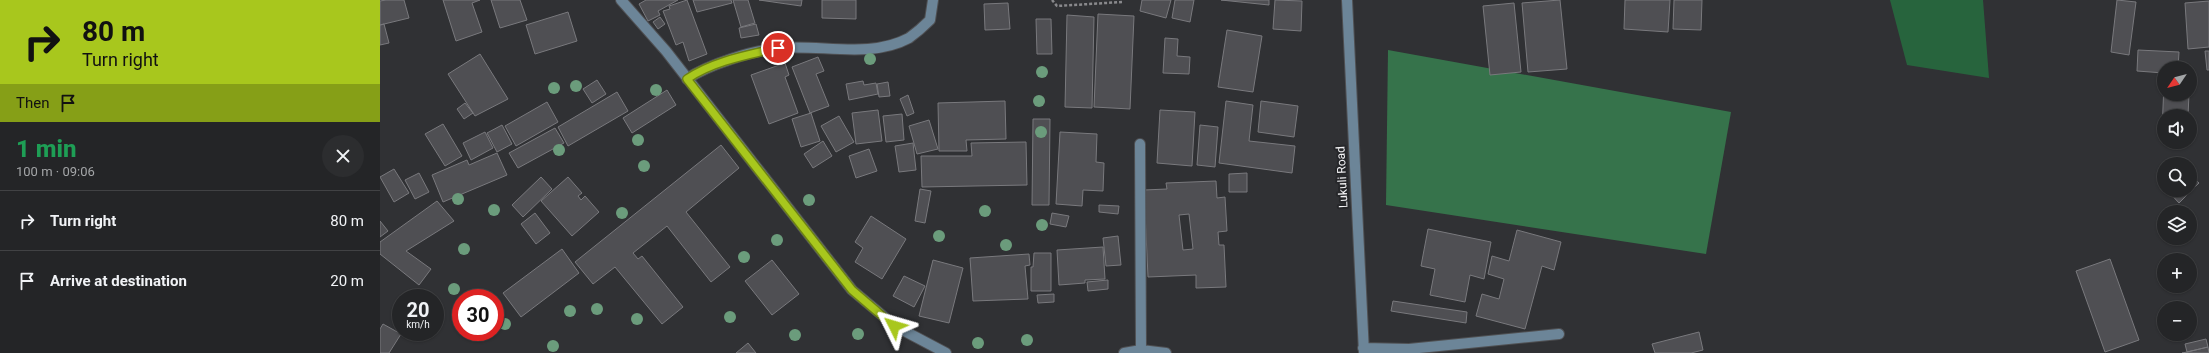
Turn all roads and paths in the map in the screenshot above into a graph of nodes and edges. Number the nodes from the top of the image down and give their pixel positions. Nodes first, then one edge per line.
1 (621, 0) edge
2 (933, 0) edge
3 (1052, 0) edge
4 (1347, 0) edge
5 (1122, 2) dead end
6 (687, 79) junction
7 (1140, 144) dead end
8 (1559, 334) dead end
9 (1141, 350) junction
10 (1364, 351) edge
11 (946, 353) edge
12 (1124, 353) edge
13 (1166, 353) edge

1 - 6 street
2 - 6 street
3 - 5 path
4 - 10 street, Lukuli Road
6 - 11 street
7 - 9 street
8 - 10 street
9 - 12 street
9 - 13 street

